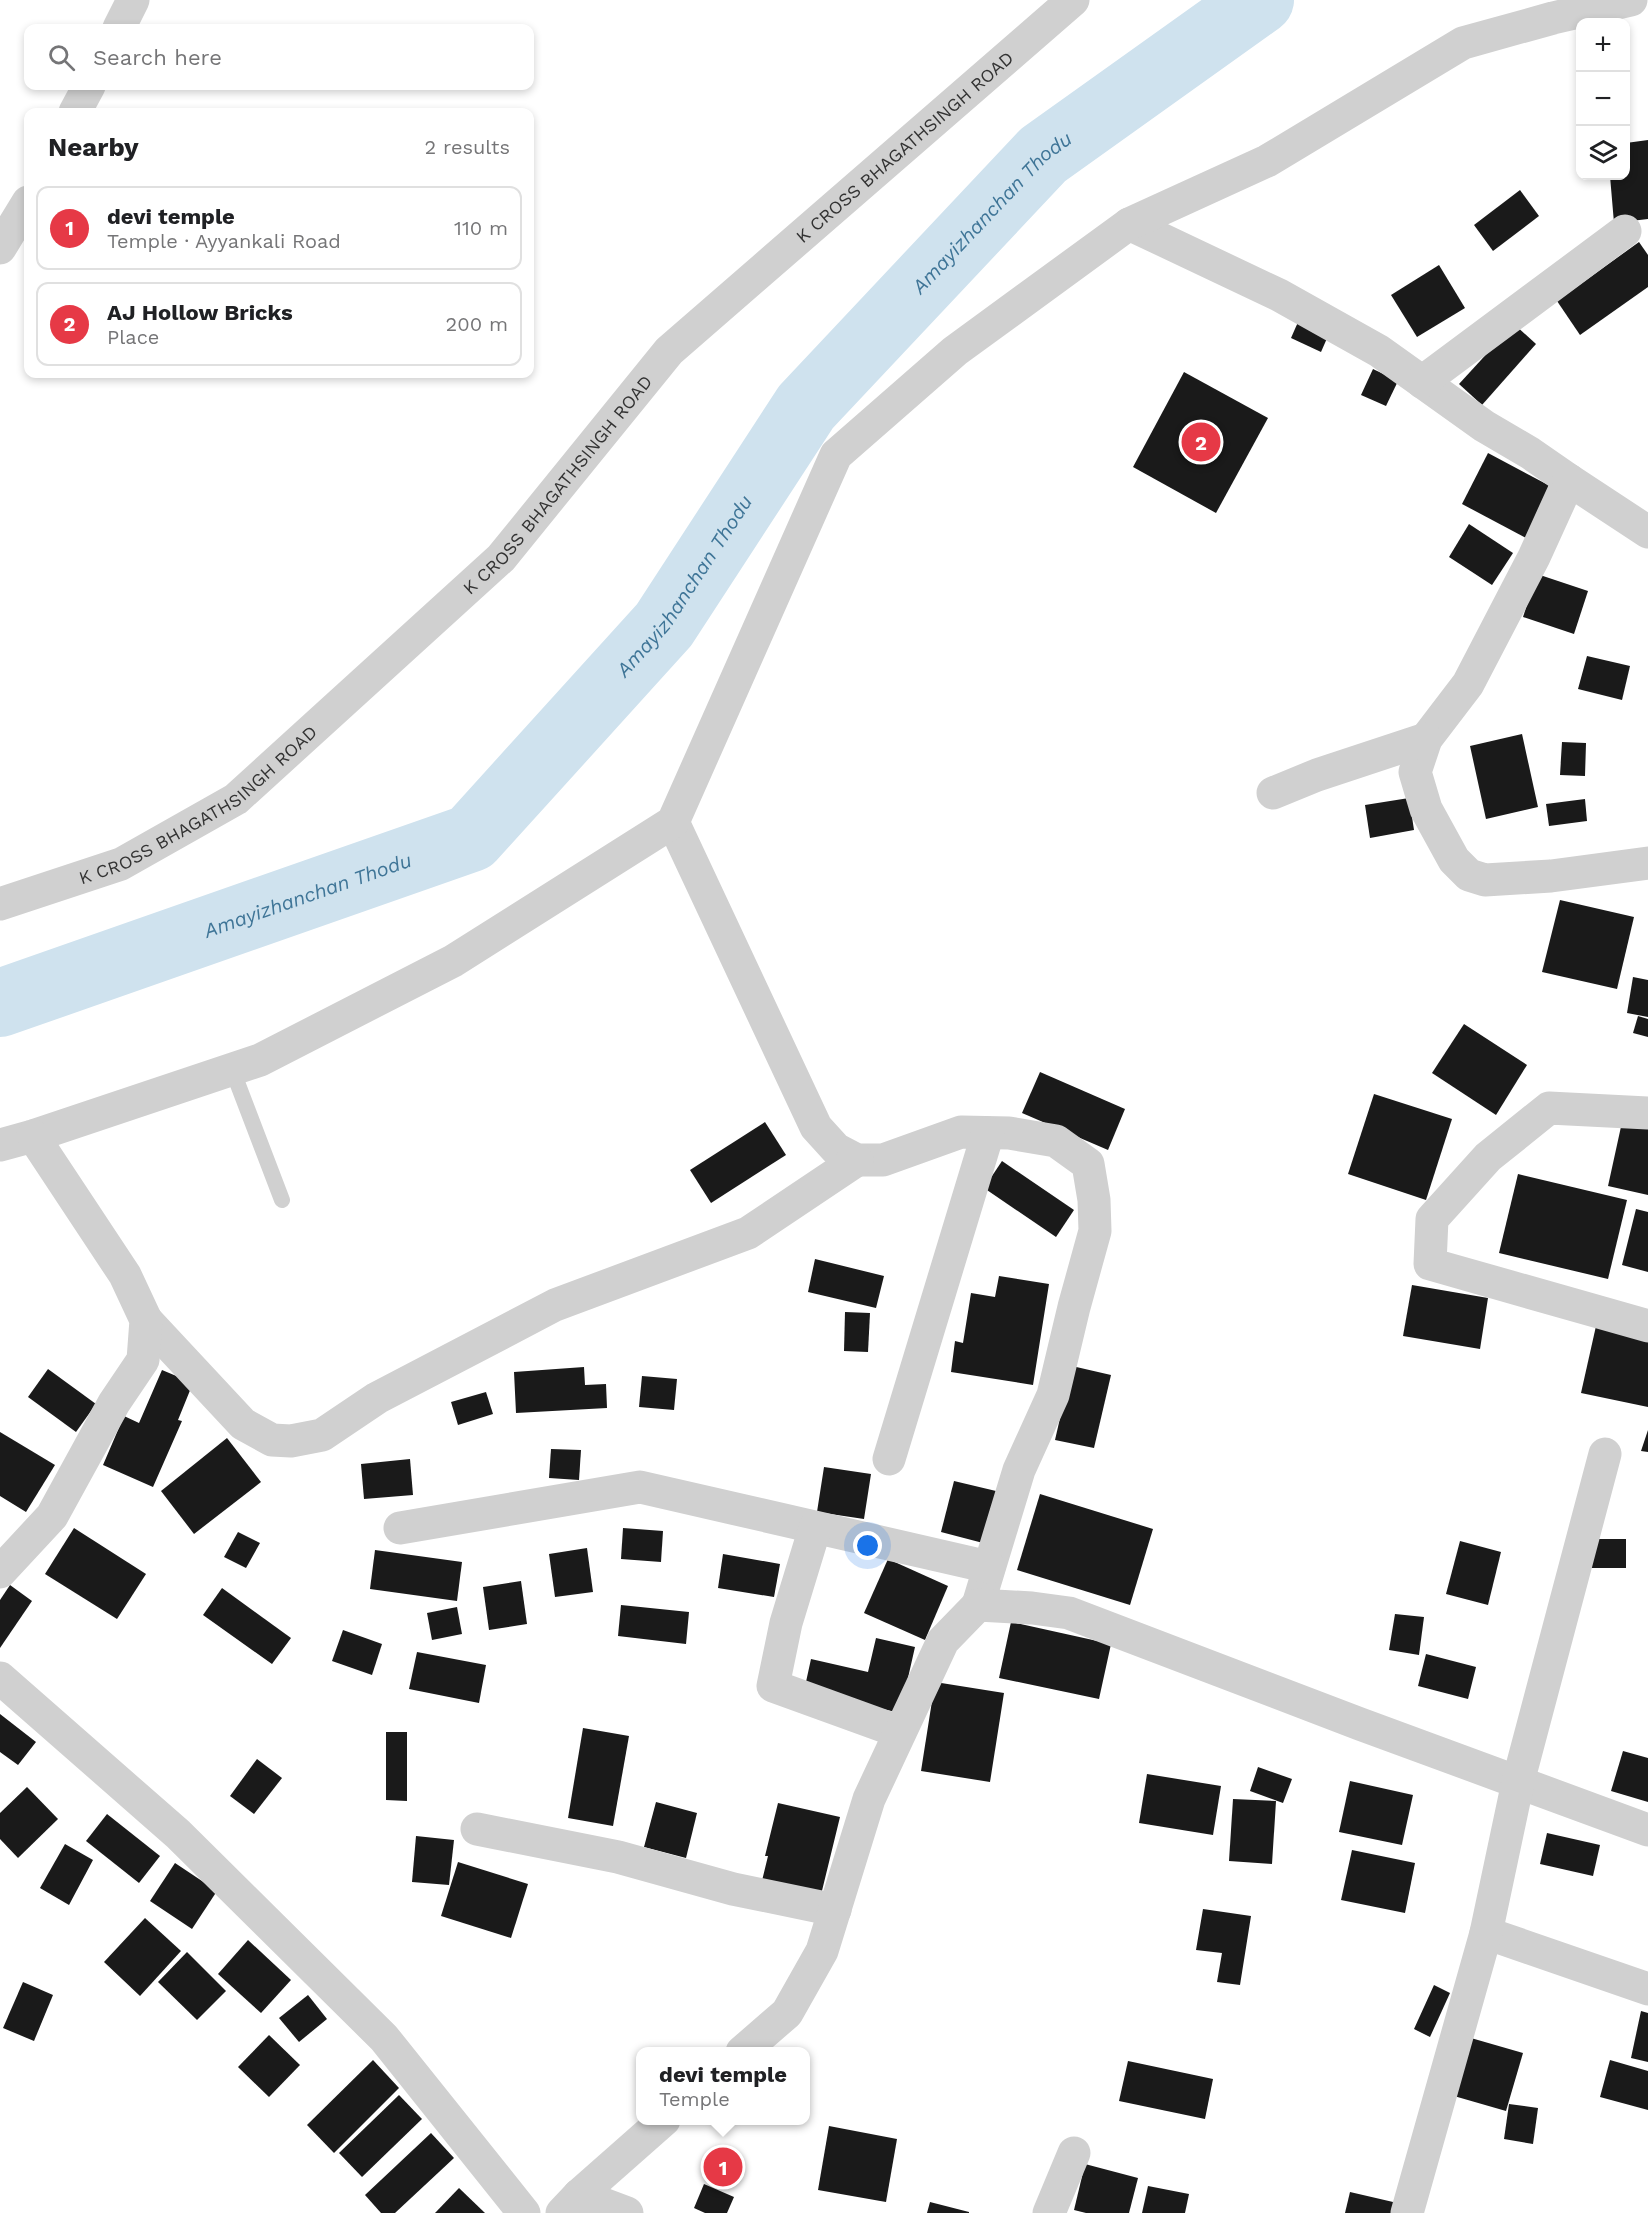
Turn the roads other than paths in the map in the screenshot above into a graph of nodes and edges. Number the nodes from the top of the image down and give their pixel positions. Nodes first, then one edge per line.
1 (134, 0) edge
2 (1073, 0) edge
3 (1631, 0) edge
4 (121, 24) edge
5 (87, 90) edge
6 (77, 108) edge
7 (24, 209) edge
8 (1129, 224) junction
9 (1625, 231) dead end
10 (0, 248) edge
11 (1422, 382) junction
12 (1569, 480) junction
13 (1648, 532) edge
14 (1426, 739) junction
15 (1273, 793) dead end
16 (673, 822) junction
17 (1648, 862) edge
18 (0, 904) edge
19 (232, 1069) junction
20 (1648, 1113) edge
21 (988, 1133) junction
22 (33, 1136) junction
23 (0, 1146) edge
24 (857, 1160) junction
25 (282, 1200) dead end
26 (146, 1320) junction
27 (1648, 1326) edge
28 (1605, 1454) dead end
29 (889, 1459) dead end
30 (400, 1528) dead end
31 (815, 1528) junction
32 (990, 1567) junction
33 (0, 1572) edge
34 (978, 1605) junction
35 (0, 1678) edge
36 (900, 1732) junction
37 (1518, 1782) junction
38 (477, 1829) dead end
39 (1648, 1830) edge
40 (835, 1910) junction
41 (1485, 1933) junction
42 (1648, 1989) edge
43 (748, 2047) edge
44 (659, 2125) edge
45 (1074, 2153) dead end
46 (570, 2204) edge
47 (524, 2213) edge
48 (627, 2213) edge
49 (1048, 2213) edge
50 (1407, 2213) edge

1 - 4 street
2 - 18 street, K CROSS BHAGATHSINGH ROAD
3 - 8 street
5 - 6 street
7 - 10 street
8 - 11 street
8 - 16 street
9 - 11 street
11 - 12 street
12 - 13 street
12 - 14 street
14 - 15 street
14 - 17 street
16 - 19 street
16 - 24 street
19 - 22 street
19 - 25 lane
20 - 27 street
21 - 24 street
21 - 29 street
21 - 32 street
22 - 23 street
22 - 26 street
24 - 26 street
26 - 33 street
28 - 37 street
30 - 31 street
31 - 32 street
31 - 36 street
32 - 34 street
34 - 36 street
34 - 37 street
35 - 47 street
36 - 40 street
37 - 39 street
37 - 41 street
38 - 40 street
40 - 43 street
41 - 42 street
41 - 50 street
44 - 46 street
45 - 49 street
46 - 48 street

